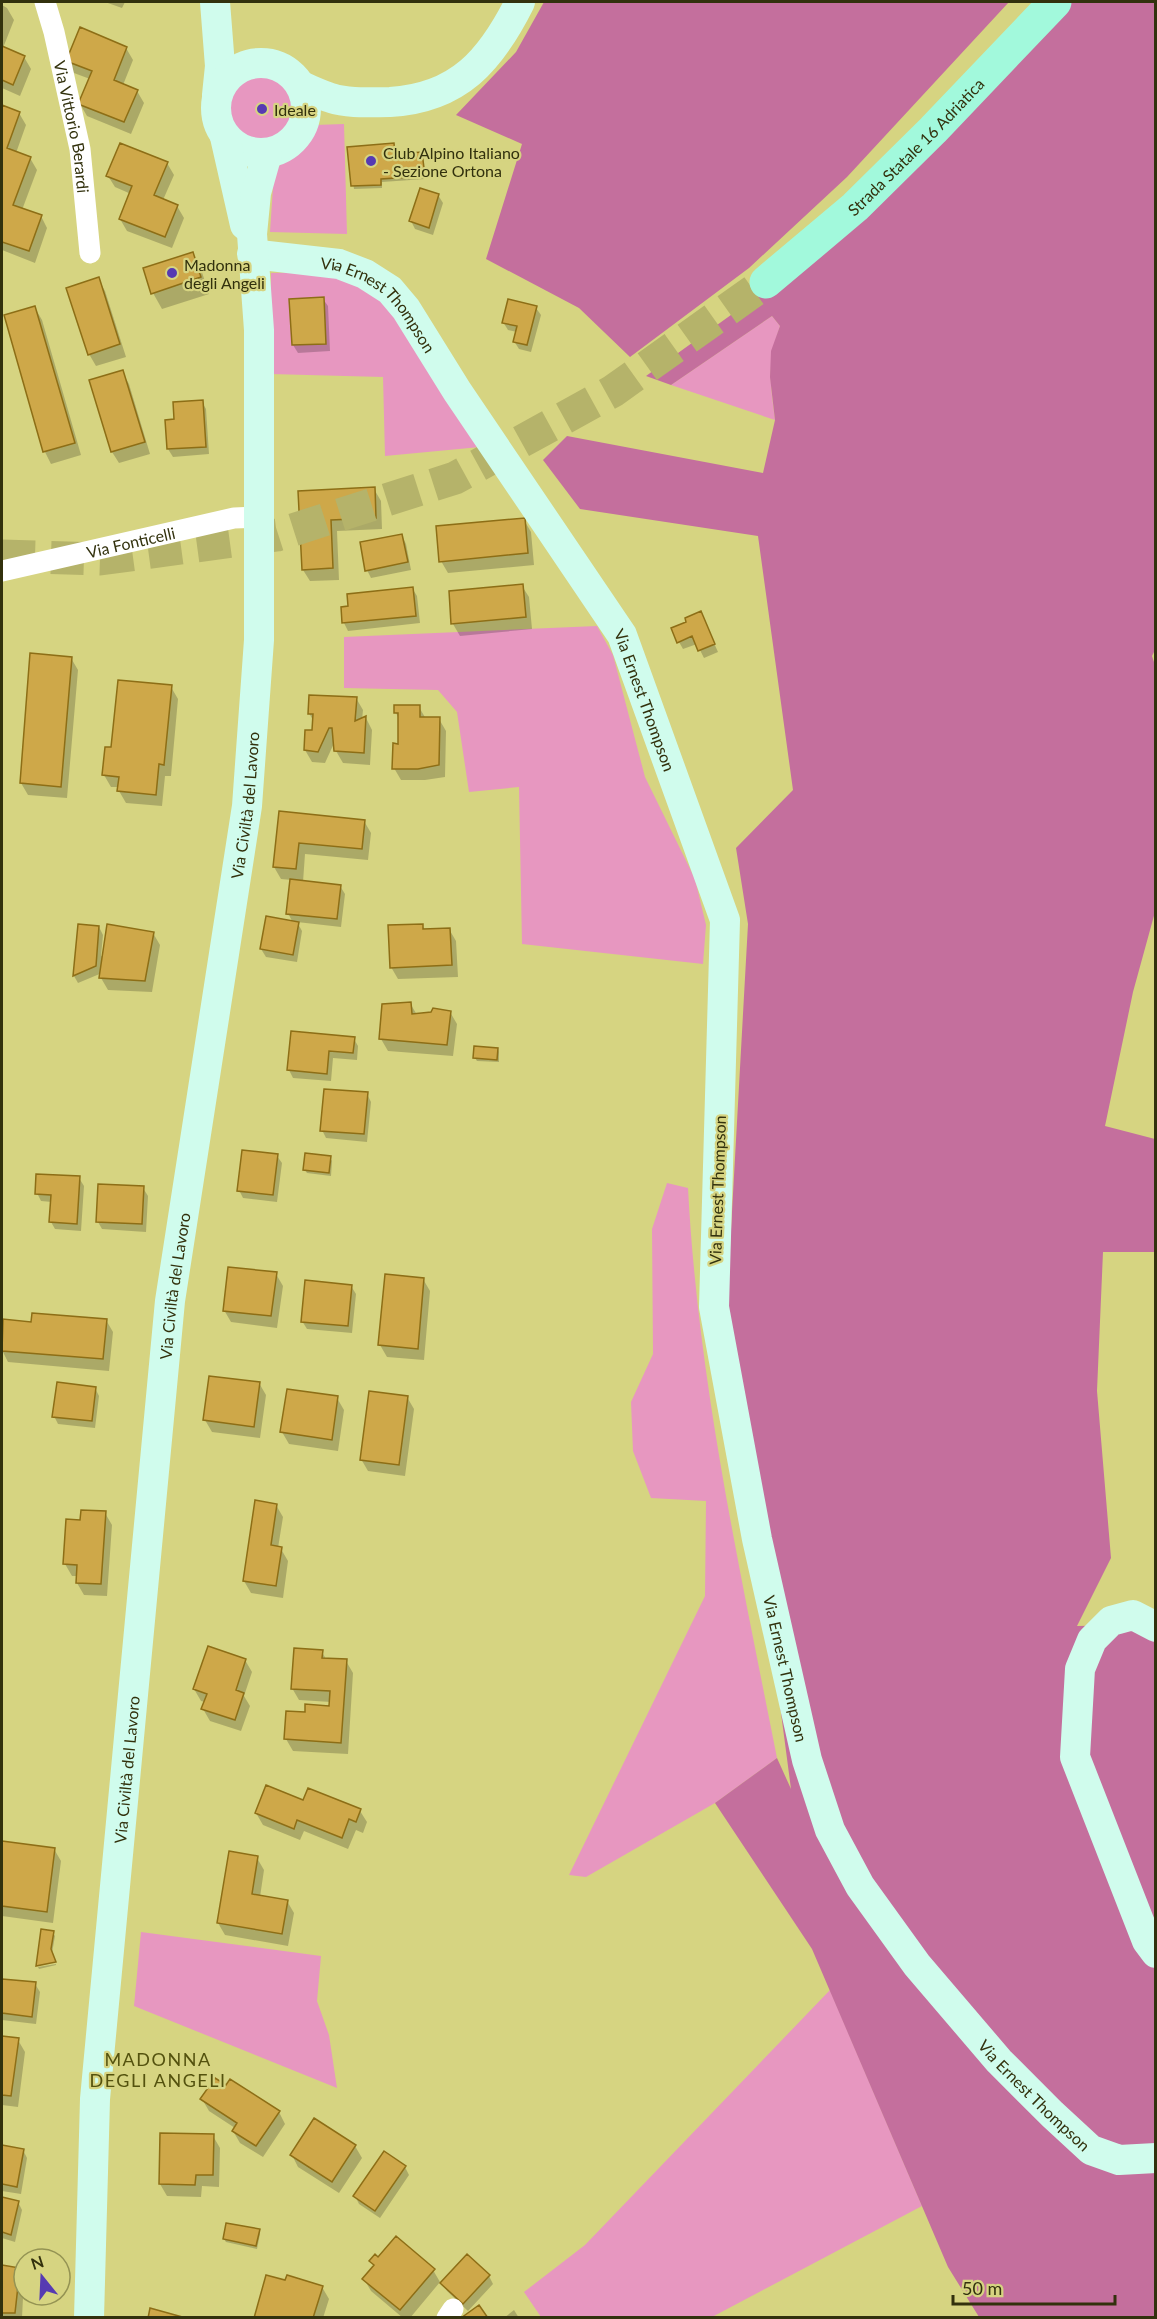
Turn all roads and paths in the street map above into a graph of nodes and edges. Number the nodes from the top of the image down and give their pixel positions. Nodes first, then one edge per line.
1 (45, 2) edge
2 (520, 2) edge
3 (1048, 2) edge
4 (1055, 2) edge
5 (216, 8) edge
6 (1022, 37) junction
7 (251, 64) junction
8 (301, 86) junction
9 (217, 95) junction
10 (376, 102) junction
11 (302, 129) junction
12 (225, 137) junction
13 (267, 154) junction
14 (90, 253) dead end
15 (252, 254) junction
16 (766, 282) tunnel mouth
17 (259, 517) junction
18 (2, 571) edge
19 (1155, 1627) edge
20 (1155, 1953) edge
21 (1155, 2158) edge
22 (89, 2318) edge

1 - 14 street, Via Vittorio Berardi
2 - 10 main road
3 - 6 main road
4 - 6 main road, Strada Statale 16 Adriatica
5 - 7 main road
5 - 9 main road
6 - 16 main road, Strada Statale 16 Adriatica
7 - 8 main road
7 - 9 main road
8 - 10 main road
8 - 11 main road
9 - 12 main road
10 - 11 main road
11 - 13 main road
12 - 13 main road
12 - 15 main road, Via Civiltà del Lavoro
13 - 15 main road, Via Civiltà del Lavoro
15 - 17 main road, Via Civiltà del Lavoro
15 - 21 main road, Via Ernest Thompson
17 - 18 street, Via Fonticelli
17 - 22 main road, Via Civiltà del Lavoro
19 - 20 main road

